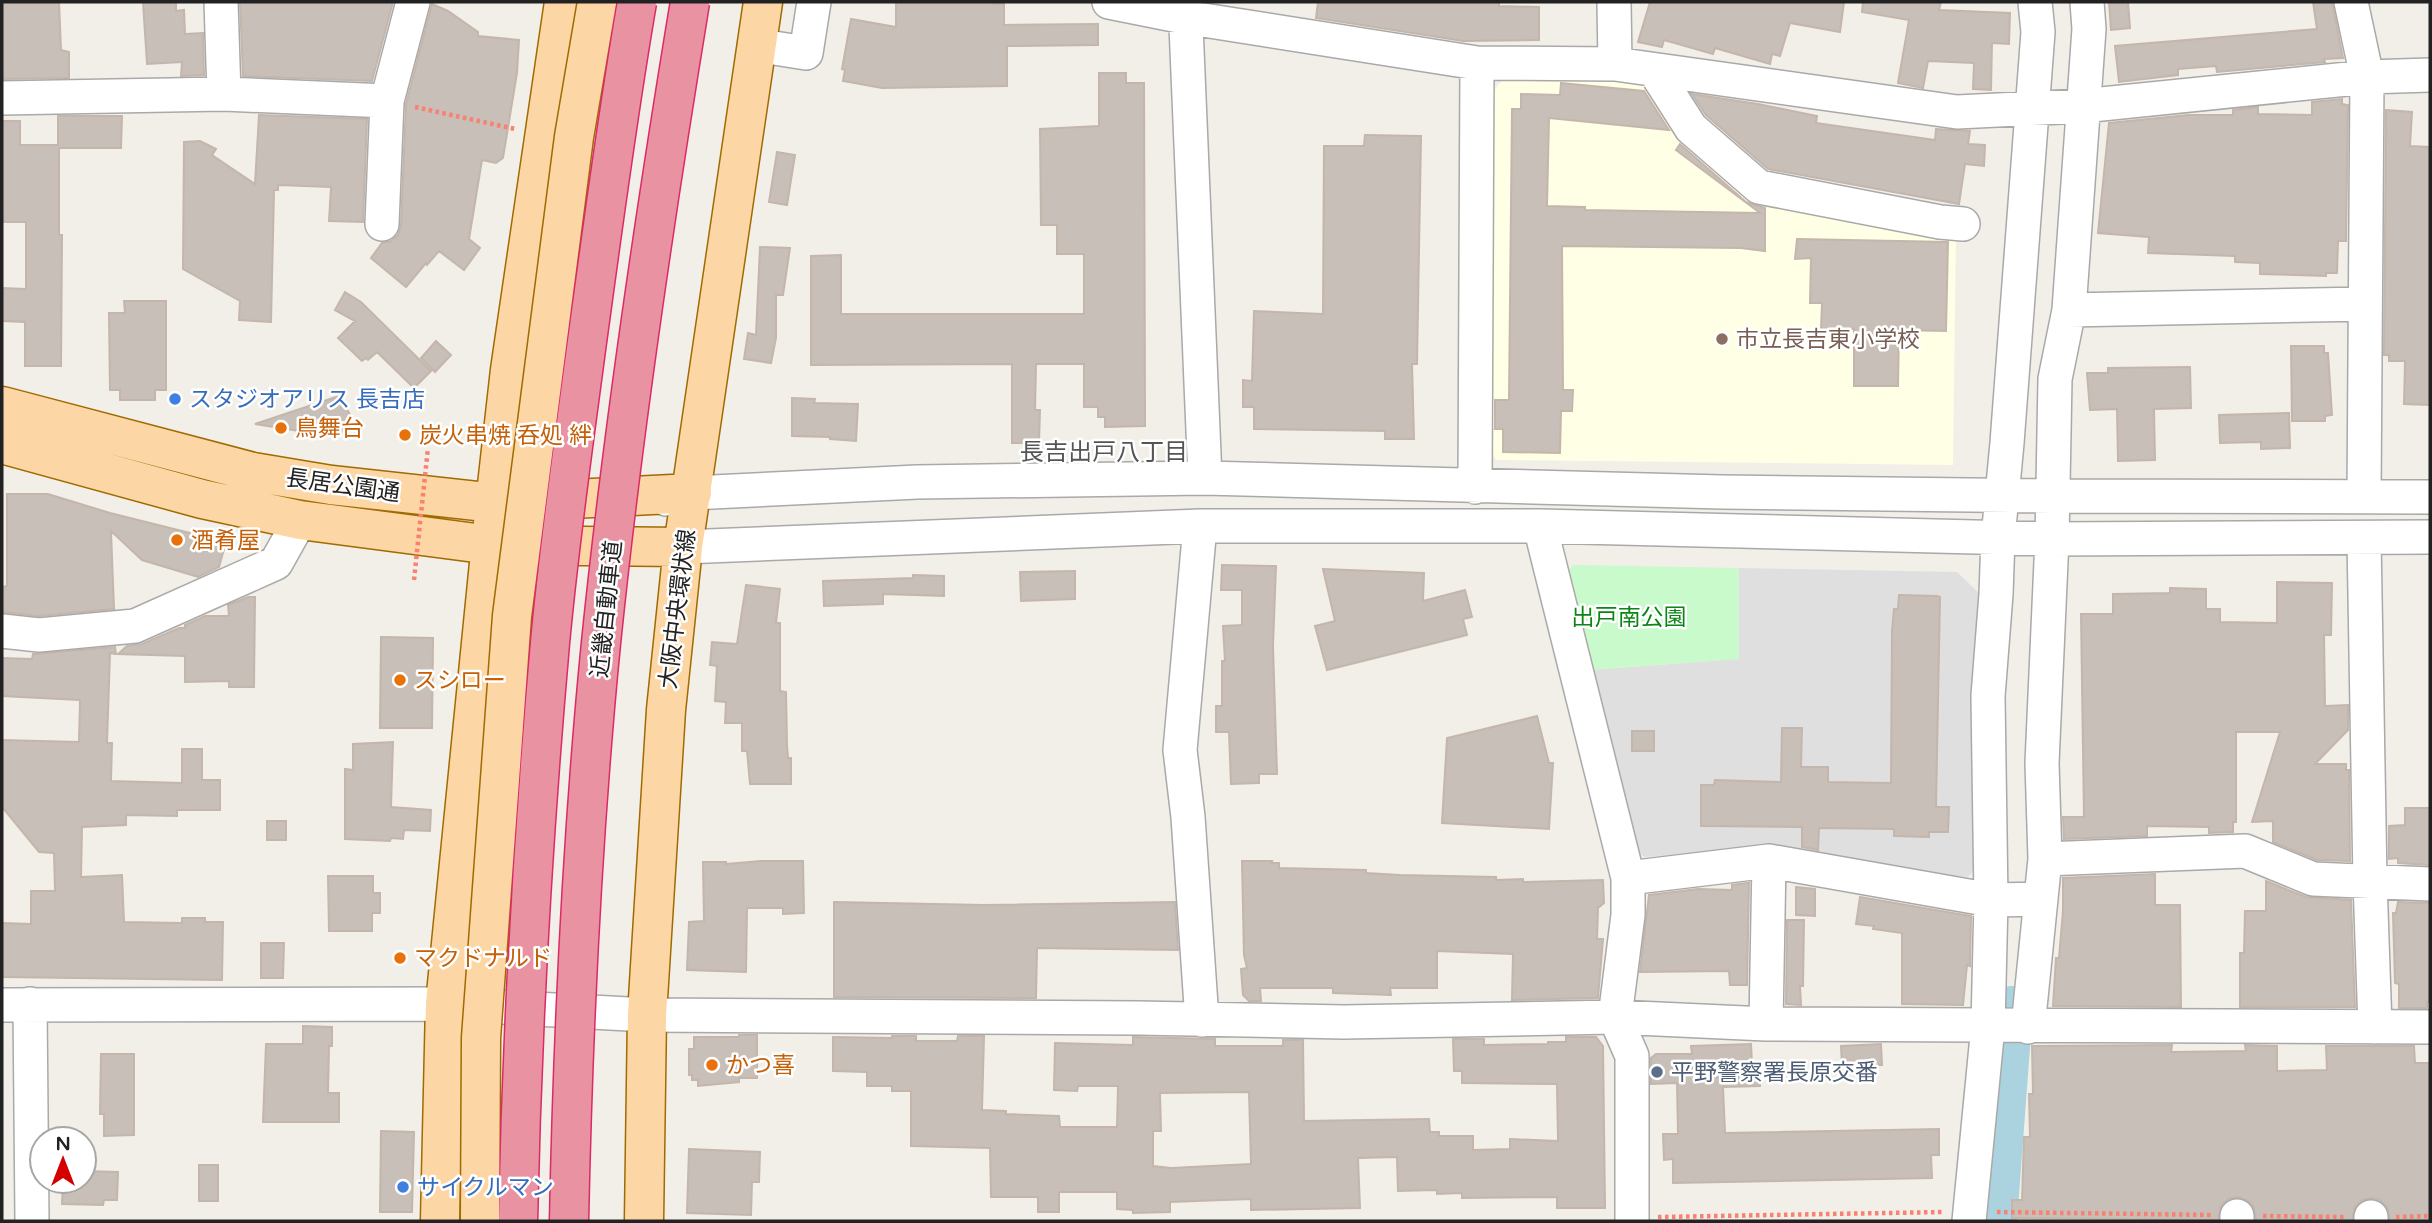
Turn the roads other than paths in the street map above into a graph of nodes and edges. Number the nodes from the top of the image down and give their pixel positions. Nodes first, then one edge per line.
1 (221, 2) edge
2 (413, 2) edge
3 (564, 2) edge
4 (597, 2) edge
5 (637, 2) edge
6 (690, 2) edge
7 (763, 2) edge
8 (814, 2) edge
9 (1109, 2) edge
10 (1615, 2) edge
11 (2035, 2) edge
12 (2087, 2) edge
13 (2351, 2) edge
14 (1184, 9) edge
15 (755, 46) junction
16 (1477, 63) junction
17 (1615, 64) junction
18 (1654, 70) junction
19 (2430, 75) edge
20 (2367, 77) junction
21 (224, 94) junction
22 (2, 98) edge
23 (387, 101) junction
24 (2082, 106) junction
25 (2031, 110) junction
26 (382, 224) dead end
27 (1963, 224) dead end
28 (2365, 304) junction
29 (2069, 310) junction
30 (2, 405) edge
31 (2, 444) edge
32 (1205, 478) junction
33 (1475, 487) junction
34 (692, 493) junction
35 (2001, 496) junction
36 (2053, 496) junction
37 (2364, 497) junction
38 (2430, 497) edge
39 (495, 503) junction
40 (300, 520) junction
41 (1200, 526) junction
42 (1540, 526) junction
43 (2430, 537) edge
44 (1998, 538) junction
45 (2364, 538) junction
46 (2052, 539) junction
47 (491, 545) junction
48 (583, 546) junction
49 (683, 547) junction
50 (2, 631) edge
51 (503, 736) junction
52 (2045, 859) junction
53 (1769, 860) junction
54 (1628, 878) junction
55 (2370, 881) junction
56 (2430, 884) edge
57 (2041, 899) junction
58 (1991, 900) junction
59 (445, 1004) junction
60 (16, 1005) edge
61 (647, 1016) junction
62 (1615, 1017) junction
63 (1202, 1020) junction
64 (1766, 1024) junction
65 (1988, 1026) junction
66 (2028, 1027) junction
67 (2375, 1027) junction
68 (2430, 1027) edge
69 (1969, 1217) edge
70 (32, 1221) edge
71 (440, 1221) edge
72 (480, 1221) edge
73 (518, 1221) edge
74 (569, 1221) edge
75 (643, 1221) edge
76 (1629, 1221) edge

1 - 21 street
2 - 23 street
3 - 39 main road
4 - 51 main road, bridge
5 - 73 highway, bridge
6 - 74 highway, 近畿自動車道, bridge
7 - 15 main road, 大阪中央環状線
8 - 15 street
9 - 14 street
10 - 17 street
11 - 25 street
12 - 24 street
13 - 20 street
14 - 16 street
14 - 32 street
15 - 34 main road, 大阪中央環状線
16 - 17 street
16 - 33 street
17 - 18 street
18 - 25 street
18 - 27 street
19 - 20 street
20 - 24 street
20 - 28 street
21 - 22 street
21 - 23 street
23 - 26 street
24 - 25 street
24 - 29 street
25 - 35 street
28 - 29 street
28 - 37 street
29 - 36 street
30 - 39 main road, 長居公園通
31 - 40 main road, 長居公園通
32 - 33 street
32 - 34 street
33 - 35 street
34 - 39 main road, 長居公園通
34 - 48 street
34 - 49 main road, 大阪中央環状線
35 - 36 street
35 - 44 street
36 - 37 street
36 - 46 street
37 - 38 street
39 - 47 main road
40 - 47 main road, 長居公園通
40 - 50 street
41 - 42 street
41 - 49 street
41 - 63 street
42 - 44 street
42 - 54 street
43 - 45 street
44 - 46 street
44 - 58 street
45 - 46 street
45 - 55 street
46 - 52 street
47 - 48 main road, 長居公園通
47 - 59 main road
48 - 49 main road, 長居公園通
48 - 51 street
49 - 61 main road, 大阪中央環状線
51 - 72 main road, bridge
52 - 55 street
52 - 57 street
53 - 54 street
53 - 58 street
53 - 64 street
54 - 62 street
55 - 56 street
55 - 67 street
57 - 58 street
57 - 66 street
58 - 65 street
59 - 60 street
59 - 61 street
59 - 71 main road
60 - 70 street
61 - 63 street
61 - 75 main road, 大阪中央環状線
62 - 63 street
62 - 64 street
62 - 76 street
64 - 65 street
65 - 66 street
65 - 69 street
66 - 67 street
67 - 68 street

